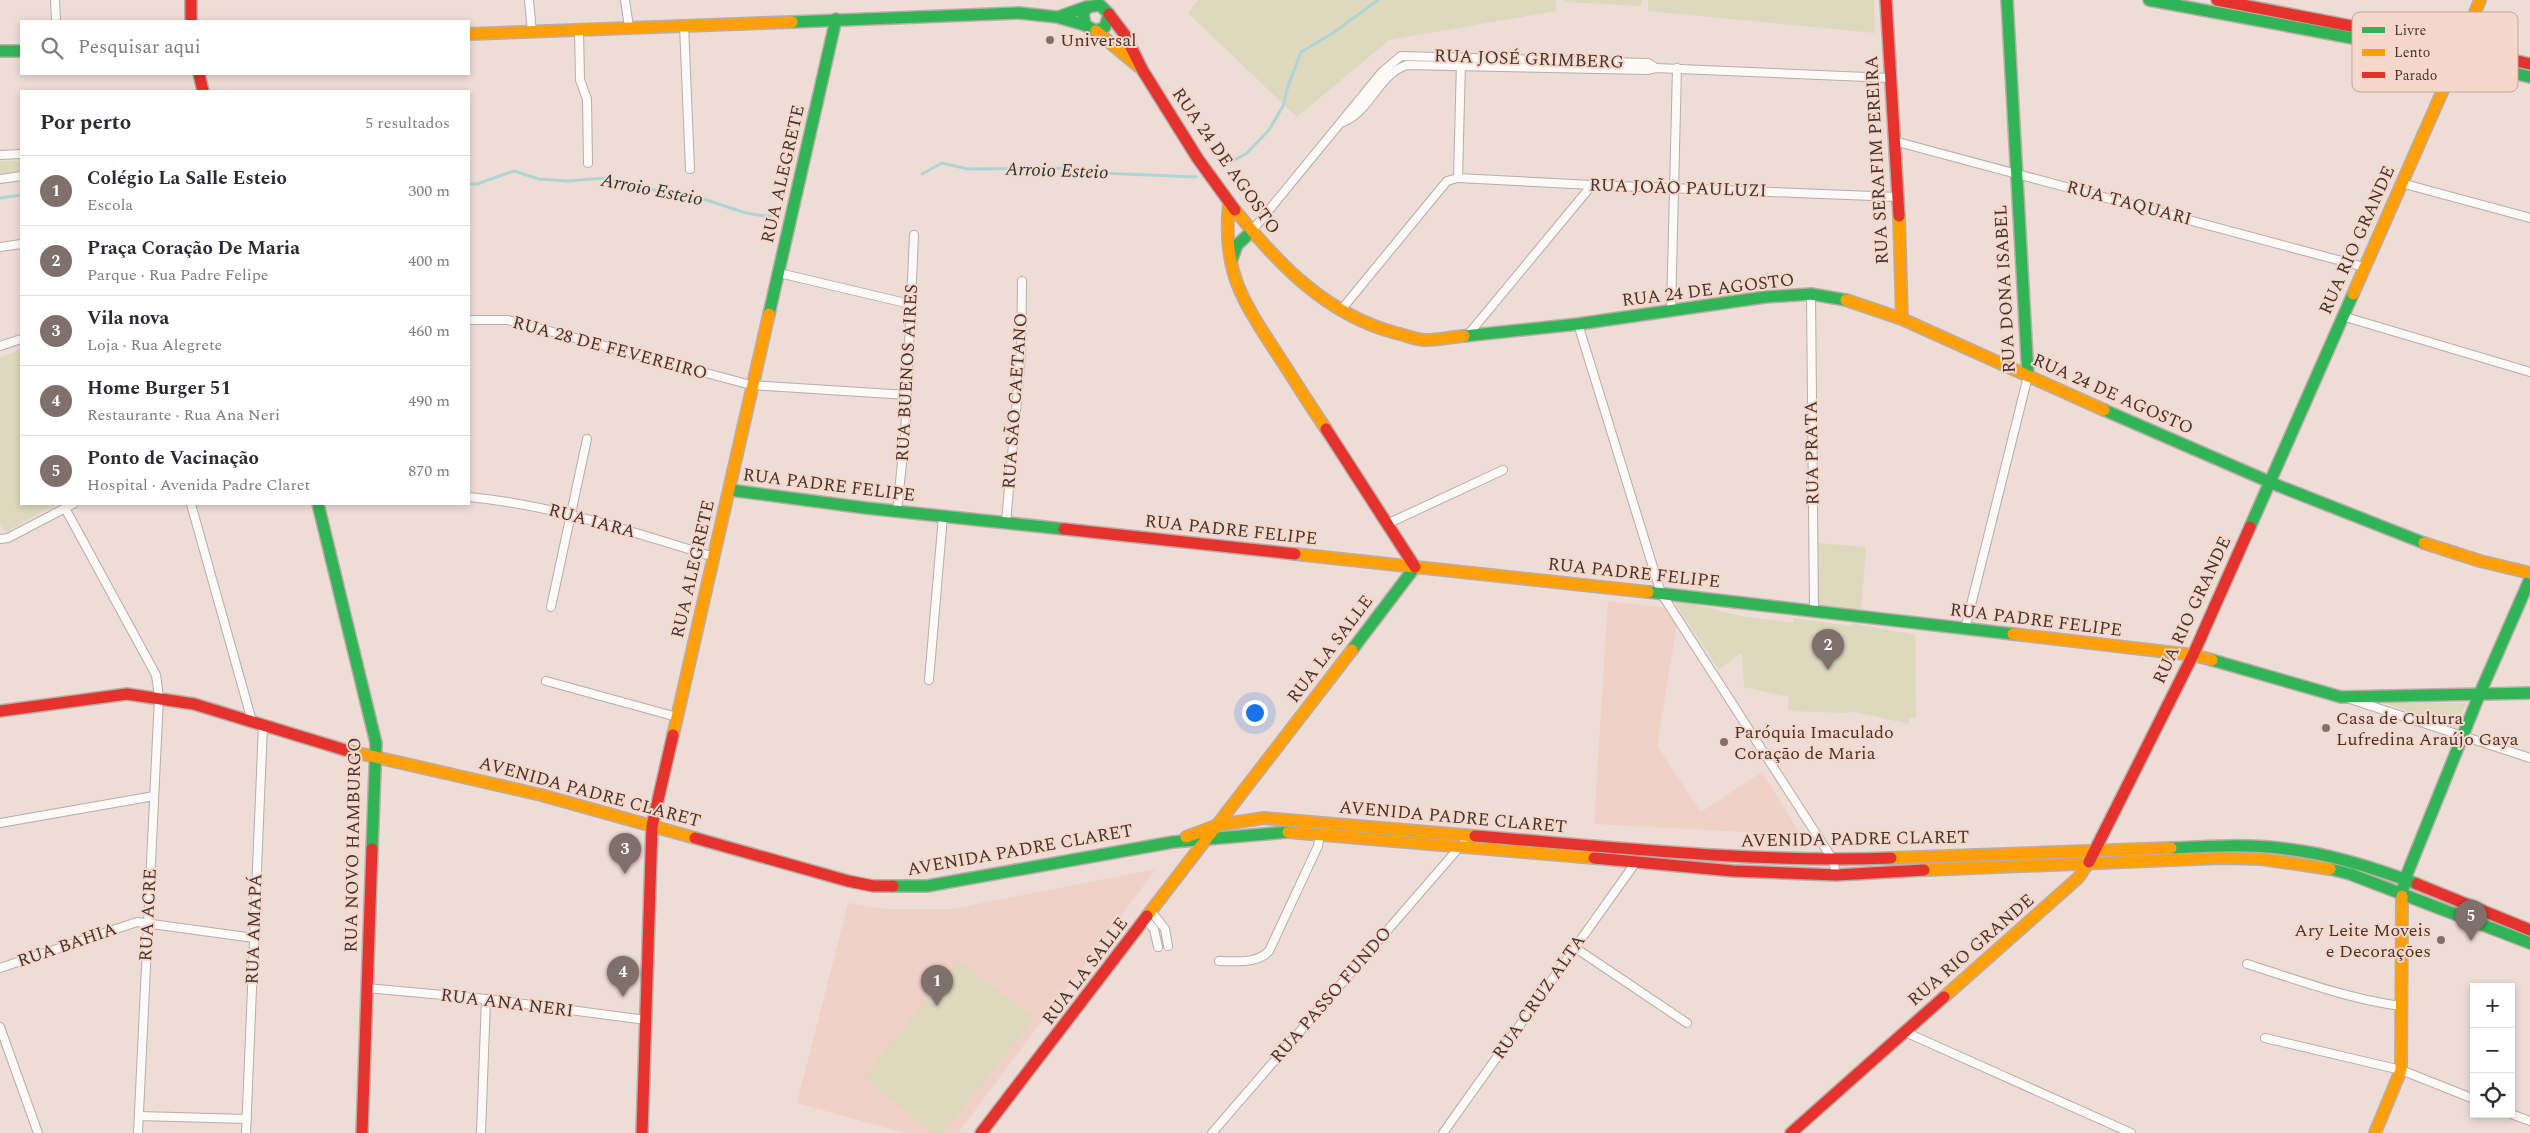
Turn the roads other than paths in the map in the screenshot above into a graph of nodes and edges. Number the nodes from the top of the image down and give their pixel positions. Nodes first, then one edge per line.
1 (55, 0) edge
2 (191, 0) edge
3 (529, 0) edge
4 (625, 0) edge
5 (1886, 0) edge
6 (2007, 0) edge
7 (2149, 0) edge
8 (2480, 0) edge
9 (2220, 1) edge
10 (2188, 4) edge
11 (1099, 5) edge
12 (2270, 10) junction
13 (2475, 12) edge
14 (2222, 14) junction
15 (1056, 17) junction
16 (56, 20) edge
17 (191, 20) edge
18 (836, 20) junction
19 (2268, 23) junction
20 (684, 25) junction
21 (1085, 25) junction
22 (2314, 25) junction
23 (628, 27) junction
24 (2352, 27) edge
25 (579, 29) junction
26 (1096, 30) junction
27 (532, 32) junction
28 (470, 34) edge
29 (2352, 37) edge
30 (0, 51) edge
31 (20, 51) edge
32 (1461, 58) junction
33 (1462, 67) junction
34 (1141, 68) junction
35 (1656, 68) junction
36 (1677, 68) junction
37 (199, 75) edge
38 (1890, 78) junction
39 (203, 90) edge
40 (2441, 92) edge
41 (1343, 122) junction
42 (1894, 141) junction
43 (20, 154) edge
44 (0, 155) edge
45 (588, 163) dead end
46 (690, 169) dead end
47 (2017, 173) junction
48 (20, 176) edge
49 (1458, 178) junction
50 (0, 179) edge
51 (2401, 183) junction
52 (1592, 185) junction
53 (1673, 187) junction
54 (1898, 197) junction
55 (1230, 204) junction
56 (2530, 218) edge
57 (1251, 232) junction
58 (914, 235) dead end
59 (20, 244) edge
60 (0, 247) edge
61 (1232, 259) junction
62 (2364, 267) junction
63 (779, 273) junction
64 (1022, 280) dead end
65 (1811, 294) junction
66 (910, 304) junction
67 (1341, 310) junction
68 (1671, 312) junction
69 (2342, 316) junction
70 (1902, 319) junction
71 (470, 320) edge
72 (1578, 324) junction
73 (1466, 338) junction
74 (20, 339) edge
75 (0, 346) edge
76 (2530, 372) edge
77 (2028, 376) junction
78 (751, 385) junction
79 (907, 395) junction
80 (587, 439) dead end
81 (1503, 470) dead end
82 (2269, 482) junction
83 (730, 490) junction
84 (470, 497) edge
85 (71, 505) edge
86 (191, 505) edge
87 (318, 505) edge
88 (65, 508) junction
89 (898, 510) junction
90 (571, 513) junction
91 (943, 516) junction
92 (1006, 522) junction
93 (1387, 524) junction
94 (4, 538) edge
95 (714, 557) junction
96 (1415, 567) junction
97 (2530, 573) edge
98 (2530, 579) edge
99 (1661, 593) junction
100 (551, 606) dead end
101 (1814, 612) junction
102 (1965, 629) junction
103 (2193, 655) junction
104 (929, 680) dead end
105 (546, 681) dead end
106 (2480, 693) junction
107 (2530, 693) edge
108 (2341, 696) junction
109 (159, 697) junction
110 (0, 711) edge
111 (677, 717) junction
112 (258, 723) junction
113 (2462, 736) junction
114 (375, 755) junction
115 (2530, 758) edge
116 (154, 796) junction
117 (0, 823) edge
118 (1218, 825) junction
119 (652, 826) junction
120 (1320, 834) junction
121 (1205, 839) junction
122 (1456, 841) junction
123 (1173, 842) junction
124 (1493, 843) junction
125 (2096, 850) junction
126 (1833, 860) junction
127 (1636, 862) junction
128 (2089, 862) junction
129 (1836, 875) junction
130 (2405, 880) junction
131 (2402, 892) junction
132 (1148, 915) junction
133 (148, 924) junction
134 (2530, 930) edge
135 (254, 938) junction
136 (2530, 943) edge
137 (1168, 946) dead end
138 (1158, 947) dead end
139 (1574, 947) junction
140 (1219, 961) dead end
141 (2247, 964) dead end
142 (0, 968) edge
143 (367, 988) junction
144 (486, 999) junction
145 (2401, 1006) junction
146 (646, 1020) junction
147 (1687, 1023) dead end
148 (0, 1027) edge
149 (1905, 1032) junction
150 (2265, 1038) dead end
151 (2401, 1070) junction
152 (2470, 1097) edge
153 (139, 1116) junction
154 (2515, 1116) edge
155 (247, 1119) junction
156 (2530, 1122) edge
157 (38, 1133) edge
158 (138, 1133) edge
159 (246, 1133) edge
160 (362, 1133) edge
161 (482, 1133) edge
162 (642, 1133) edge
163 (981, 1133) edge
164 (1212, 1133) edge
165 (1443, 1133) edge
166 (1792, 1133) edge
167 (2132, 1133) edge
168 (2375, 1133) edge

1 - 16 street
2 - 17 main road
3 - 27 street
4 - 23 street
5 - 38 main road, RUA SERAFIM PEREIRA
6 - 47 main road, RUA DONA ISABEL
7 - 10 main road
8 - 13 main road, RUA RIO GRANDE
9 - 12 main road
9 - 14 main road
10 - 14 main road
11 - 15 main road
11 - 21 main road
11 - 26 main road
11 - 34 main road, RUA 24 DE AGOSTO
12 - 19 main road
12 - 22 main road
14 - 19 main road
15 - 18 main road
15 - 21 main road
18 - 20 main road
18 - 63 main road, RUA ALEGRETE
19 - 22 main road
20 - 23 main road
20 - 46 street
21 - 26 main road, RUA 24 DE AGOSTO
22 - 24 main road
22 - 29 main road
23 - 25 main road
25 - 27 main road
25 - 45 street
26 - 34 main road, RUA 24 DE AGOSTO
27 - 28 main road
30 - 31 main road
32 - 33 street
32 - 35 street, RUA JOSÉ GRIMBERG
32 - 41 street, RUA JOSÉ GRIMBERG
33 - 35 street, RUA JOSÉ GRIMBERG
33 - 41 street, RUA JOSÉ GRIMBERG
33 - 49 street
34 - 55 main road, RUA 24 DE AGOSTO
35 - 36 street, RUA JOSÉ GRIMBERG
36 - 38 street, RUA JOSÉ GRIMBERG
36 - 53 street
37 - 39 main road
38 - 42 main road, RUA SERAFIM PEREIRA
40 - 51 main road, RUA RIO GRANDE
41 - 57 street
42 - 47 street, RUA TAQUARI
42 - 54 main road, RUA SERAFIM PEREIRA
43 - 44 street
47 - 62 street, RUA TAQUARI
47 - 77 main road, RUA DONA ISABEL
48 - 50 street
49 - 52 street, RUA JOÃO PAULUZI
49 - 67 street
51 - 56 street
51 - 62 main road, RUA RIO GRANDE
52 - 53 street, RUA JOÃO PAULUZI
52 - 73 street
53 - 54 street, RUA JOÃO PAULUZI
53 - 68 street
54 - 70 main road, RUA SERAFIM PEREIRA
55 - 57 main road, RUA 24 DE AGOSTO
55 - 61 main road
57 - 61 main road
57 - 67 main road, RUA 24 DE AGOSTO
58 - 66 street, RUA BUENOS AIRES
59 - 60 street
61 - 93 main road
62 - 69 main road, RUA RIO GRANDE
63 - 66 street
63 - 78 main road, RUA ALEGRETE
64 - 92 street, RUA SÃO CAETANO
65 - 68 main road, RUA 24 DE AGOSTO
65 - 70 main road, RUA 24 DE AGOSTO
65 - 101 street, RUA PRATA
66 - 79 street, RUA BUENOS AIRES
67 - 73 main road, RUA 24 DE AGOSTO
68 - 72 main road, RUA 24 DE AGOSTO
69 - 76 street
69 - 82 main road, RUA RIO GRANDE
70 - 77 main road, RUA 24 DE AGOSTO
71 - 78 street, RUA 28 DE FEVEREIRO
72 - 73 main road, RUA 24 DE AGOSTO
72 - 99 street
74 - 75 street
77 - 82 main road, RUA 24 DE AGOSTO
77 - 102 street, RUA DONA ISABEL
78 - 79 street, RUA 28 DE FEVEREIRO
78 - 83 main road, RUA ALEGRETE
79 - 89 street, RUA BUENOS AIRES
80 - 90 street
81 - 93 street
82 - 97 main road, RUA 24 DE AGOSTO
82 - 103 main road, RUA RIO GRANDE
83 - 89 main road, RUA PADRE FELIPE
83 - 95 main road, RUA ALEGRETE
84 - 90 street, RUA IARA
85 - 88 street
86 - 112 street, RUA AMAPÁ
87 - 114 main road, RUA NOVO HAMBURGO
88 - 94 street
88 - 109 street, RUA ACRE
89 - 91 main road, RUA PADRE FELIPE
90 - 95 street, RUA IARA
90 - 100 street
91 - 92 main road, RUA PADRE FELIPE
91 - 104 street
92 - 96 main road, RUA PADRE FELIPE
93 - 96 main road
95 - 111 main road, RUA ALEGRETE
96 - 99 main road, RUA PADRE FELIPE
96 - 118 main road, RUA LA SALLE
98 - 106 main road
99 - 101 main road, RUA PADRE FELIPE
99 - 126 street
101 - 102 main road, RUA PADRE FELIPE
102 - 103 main road, RUA PADRE FELIPE
103 - 108 main road, RUA PADRE FELIPE
103 - 125 main road, RUA RIO GRANDE
105 - 111 street
106 - 107 main road, RUA PADRE FELIPE
106 - 108 main road, RUA PADRE FELIPE
106 - 113 main road
108 - 113 street
109 - 110 main road, AVENIDA PADRE CLARET
109 - 112 main road, AVENIDA PADRE CLARET
109 - 116 street, RUA ACRE
111 - 119 main road, RUA ALEGRETE
112 - 114 main road, AVENIDA PADRE CLARET
112 - 135 street, RUA AMAPÁ
113 - 115 street
113 - 130 main road
114 - 119 main road, AVENIDA PADRE CLARET
114 - 143 main road, RUA NOVO HAMBURGO
116 - 117 street
116 - 133 street, RUA ACRE
118 - 121 main road, RUA LA SALLE
118 - 122 main road, AVENIDA PADRE CLARET
118 - 123 main road, AVENIDA PADRE CLARET
119 - 123 main road, AVENIDA PADRE CLARET
119 - 146 main road, RUA ALEGRETE
120 - 121 main road, AVENIDA PADRE CLARET
120 - 122 main road, AVENIDA PADRE CLARET
120 - 140 street
121 - 123 main road, AVENIDA PADRE CLARET
121 - 132 main road, RUA LA SALLE
122 - 124 main road, AVENIDA PADRE CLARET
122 - 124 main road, AVENIDA PADRE CLARET
122 - 164 street, RUA PASSO FUNDO
124 - 126 main road, AVENIDA PADRE CLARET
124 - 127 main road, AVENIDA PADRE CLARET
125 - 126 main road, AVENIDA PADRE CLARET
125 - 128 main road, RUA RIO GRANDE
125 - 130 main road, AVENIDA PADRE CLARET
126 - 129 street
127 - 129 main road, AVENIDA PADRE CLARET
127 - 139 street, RUA CRUZ ALTA
128 - 129 main road, AVENIDA PADRE CLARET
128 - 131 main road, AVENIDA PADRE CLARET
128 - 149 main road, RUA RIO GRANDE
130 - 131 main road
130 - 134 main road, AVENIDA PADRE CLARET
131 - 136 main road, AVENIDA PADRE CLARET
131 - 145 main road
132 - 137 street
132 - 138 street
132 - 163 main road, RUA LA SALLE
133 - 135 street, RUA BAHIA
133 - 142 street, RUA BAHIA
133 - 153 street, RUA ACRE
135 - 155 street, RUA AMAPÁ
139 - 147 street
139 - 165 street, RUA CRUZ ALTA
141 - 145 street
143 - 144 street, RUA ANA NERI
143 - 160 main road, RUA NOVO HAMBURGO
144 - 146 street, RUA ANA NERI
144 - 161 street
145 - 151 main road
146 - 162 main road, RUA ALEGRETE
148 - 157 street
149 - 166 main road, RUA RIO GRANDE
149 - 167 street
150 - 151 street
151 - 152 street
151 - 168 main road
153 - 155 street
153 - 158 street, RUA ACRE
154 - 156 street
155 - 159 street, RUA AMAPÁ

